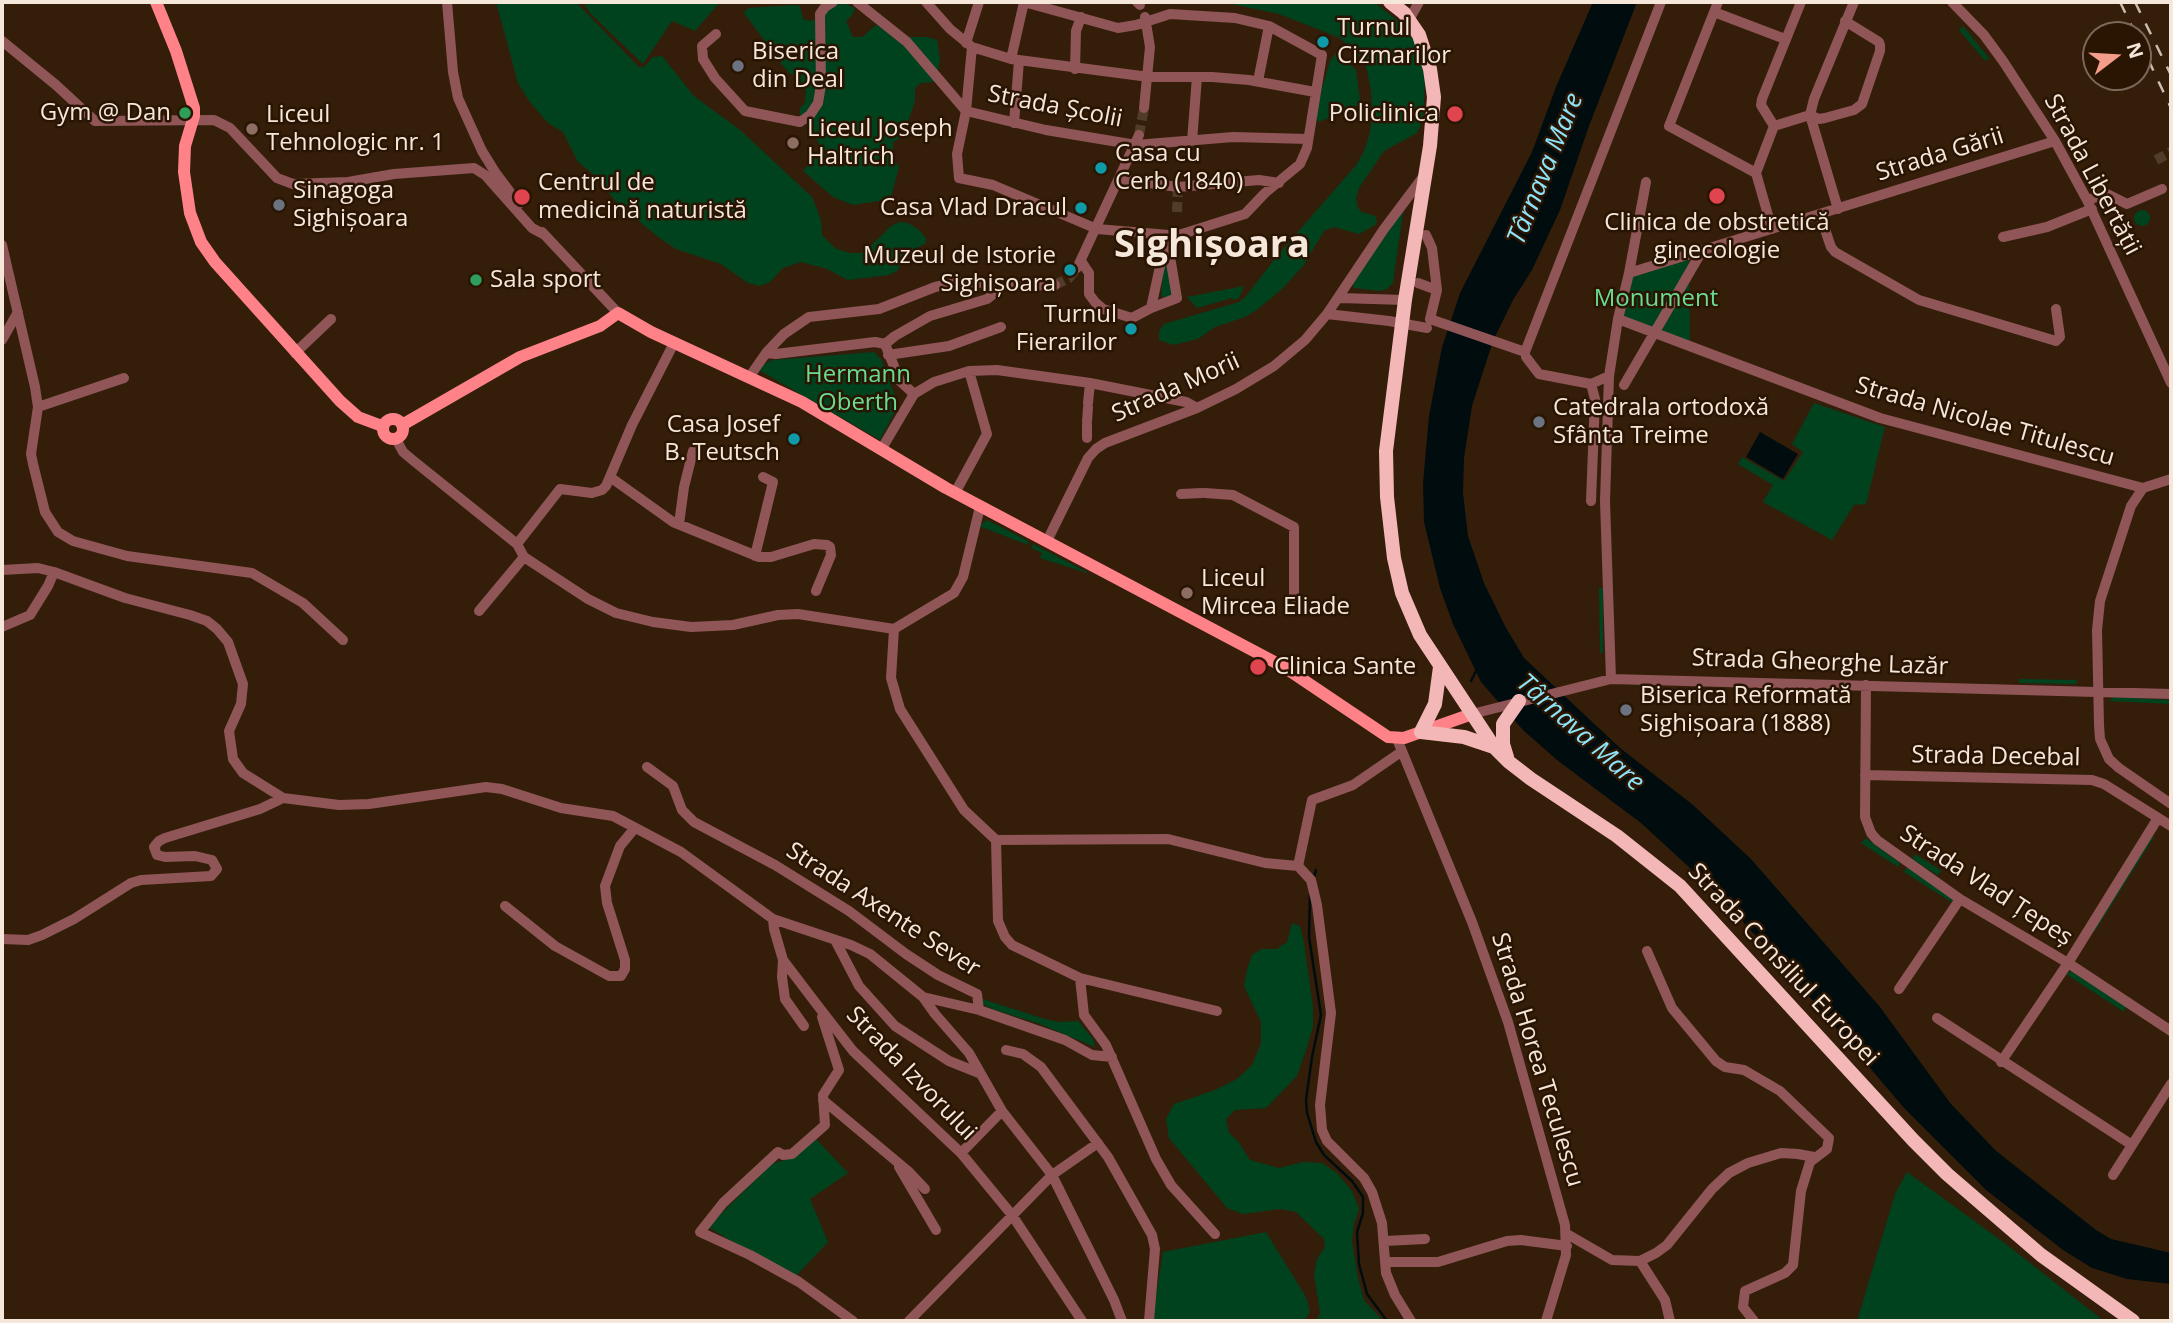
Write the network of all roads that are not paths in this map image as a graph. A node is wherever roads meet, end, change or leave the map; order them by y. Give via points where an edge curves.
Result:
1 (156, 2) edge
2 (447, 2) edge
3 (834, 2) edge
4 (857, 2) edge
5 (926, 2) edge
6 (979, 2) edge
7 (1024, 2) edge
8 (1390, 2) edge
9 (1419, 2) edge
10 (1661, 2) edge
11 (1801, 2) edge
12 (1854, 2) edge
13 (1952, 2) edge
14 (1716, 7) edge
15 (1081, 17) junction
16 (1146, 19) junction
17 (1409, 20) junction
18 (1845, 21) junction
19 (1269, 26) junction
20 (716, 34) dead end
21 (1786, 39) junction
22 (4, 45) edge
23 (969, 45) junction
24 (1015, 60) junction
25 (1075, 69) junction
26 (1149, 77) junction
27 (1197, 77) junction
28 (1258, 81) junction
29 (1315, 92) junction
30 (1144, 108) tunnel mouth
31 (966, 111) junction
32 (1810, 115) junction
33 (193, 121) junction
34 (1014, 123) junction
35 (1774, 126) junction
36 (1308, 139) junction
37 (1138, 140) junction
38 (1192, 141) junction
39 (2055, 141) junction
40 (1756, 173) junction
41 (1426, 174) junction
42 (1119, 178) junction
43 (1646, 182) dead end
44 (1279, 183) junction
45 (2162, 189) dead end
46 (2089, 204) junction
47 (1838, 209) junction
48 (1820, 215) junction
49 (1097, 229) junction
50 (1772, 229) junction
51 (1426, 234) dead end
52 (545, 235) junction
53 (2003, 237) dead end
54 (1168, 240) junction
55 (2, 245) edge
56 (1702, 251) junction
57 (1629, 273) junction
58 (1418, 283) dead end
59 (1055, 285) tunnel mouth
60 (1004, 287) junction
61 (1437, 290) junction
62 (1339, 298) junction
63 (1405, 300) junction
64 (1151, 308) junction
65 (2056, 309) dead end
66 (18, 312) junction
67 (618, 313) junction
68 (1328, 314) junction
69 (331, 319) dead end
70 (1618, 319) junction
71 (1401, 323) junction
72 (1429, 324) junction
73 (1001, 327) dead end
74 (1654, 333) junction
75 (2, 340) edge
76 (674, 343) junction
77 (885, 344) junction
78 (295, 353) junction
79 (766, 353) junction
80 (1526, 354) junction
81 (888, 355) junction
82 (969, 371) junction
83 (750, 376) junction
84 (1609, 376) junction
85 (124, 378) dead end
86 (1090, 383) junction
87 (2171, 383) edge
88 (1591, 384) junction
89 (1624, 385) dead end
90 (914, 394) junction
91 (37, 407) junction
92 (1197, 408) junction
93 (402, 425) junction
94 (382, 426) junction
95 (396, 439) junction
96 (884, 445) junction
97 (693, 451) dead end
98 (1088, 458) junction
99 (610, 477) junction
100 (764, 477) dead end
101 (2171, 479) edge
102 (2143, 488) junction
103 (955, 493) junction
104 (1181, 494) dead end
105 (1591, 501) dead end
106 (980, 506) junction
107 (679, 524) junction
108 (1047, 541) junction
109 (517, 544) junction
110 (755, 556) junction
111 (524, 557) junction
112 (2, 570) edge
113 (54, 572) junction
114 (816, 590) dead end
115 (1294, 597) dead end
116 (480, 611) dead end
117 (2, 626) edge
118 (894, 629) junction
119 (343, 640) dead end
120 (1440, 667) junction
121 (1611, 679) junction
122 (1866, 685) junction
123 (2098, 692) junction
124 (2171, 694) edge
125 (1519, 701) junction
126 (1472, 714) junction
127 (1421, 732) junction
128 (1397, 739) junction
129 (1494, 747) junction
130 (1401, 752) junction
131 (1509, 762) junction
132 (647, 767) dead end
133 (1864, 775) junction
134 (283, 798) junction
135 (2171, 804) edge
136 (2158, 818) junction
137 (2171, 825) edge
138 (634, 829) junction
139 (996, 841) junction
140 (1298, 866) junction
141 (1960, 899) junction
142 (505, 906) dead end
143 (773, 919) junction
144 (2, 939) edge
145 (835, 940) junction
146 (1647, 951) dead end
147 (783, 960) junction
148 (2068, 963) junction
149 (1080, 978) junction
150 (1899, 989) dead end
151 (923, 997) junction
152 (818, 1006) junction
153 (979, 1010) junction
154 (1217, 1011) dead end
155 (1937, 1018) dead end
156 (804, 1026) dead end
157 (2171, 1031) edge
158 (1006, 1050) dead end
159 (1112, 1057) junction
160 (2001, 1062) junction
161 (979, 1073) junction
162 (2171, 1084) edge
163 (822, 1100) junction
164 (1002, 1111) junction
165 (1098, 1143) junction
166 (2132, 1145) junction
167 (961, 1153) junction
168 (1814, 1157) junction
169 (896, 1162) junction
170 (1052, 1175) junction
171 (2113, 1175) dead end
172 (925, 1189) dead end
173 (1012, 1215) junction
174 (936, 1230) dead end
175 (1215, 1234) dead end
176 (1567, 1234) junction
177 (1425, 1239) dead end
178 (1385, 1241) junction
179 (1567, 1246) junction
180 (1640, 1261) junction
181 (1385, 1262) junction
182 (853, 1321) edge
183 (909, 1321) edge
184 (1082, 1321) edge
185 (1122, 1321) edge
186 (1149, 1321) edge
187 (1411, 1321) edge
188 (1546, 1321) edge
189 (1670, 1321) edge
190 (1754, 1321) edge
191 (2133, 1321) edge

1 - 33 main road via 194,108
2 - 52 street via 455,85 465,115 495,172
3 - 20 street via 820,14 818,103 800,122 745,111 703,58 702,46
4 - 31 street via 907,42
5 - 23 street
6 - 23 street
7 - 15 street
7 - 24 street
8 - 17 highway, Strada Morii
9 - 17 street
10 - 80 street
11 - 21 street
12 - 18 street
13 - 39 street, Strada Libertății via 1984,35
14 - 21 street
14 - 40 street via 1670,126
15 - 16 street via 1118,28
15 - 25 street
16 - 19 street via 1175,14
16 - 26 street
17 - 41 highway, Strada Morii via 1423,44 1433,83
18 - 32 street
18 - 32 street via 1879,42 1881,51 1861,104 1825,118
19 - 28 street
19 - 29 street via 1322,55
21 - 35 street via 1762,99
22 - 33 street via 95,121
23 - 24 street
23 - 31 street
24 - 25 street
24 - 34 street
25 - 26 street
26 - 27 street
26 - 30 street
27 - 28 street
27 - 38 street
28 - 29 street
29 - 36 street
31 - 34 street, Strada Școlii
31 - 49 street via 957,154 959,178 993,185
32 - 35 street
32 - 47 street
33 - 52 street via 214,120 225,125 274,175 289,183 348,182 474,168 532,228
33 - 78 main road via 185,146 184,172 197,234 215,262
34 - 37 street, Strada Școlii
35 - 40 street
36 - 38 street, Strada Școlii
36 - 44 street via 1300,164
37 - 38 street, Strada Școlii
37 - 42 street
39 - 46 street, Strada Libertății
39 - 47 street, Strada Gării
40 - 50 street
41 - 62 street, Strada Morii
41 - 63 highway, Strada Consiliul Europei
42 - 44 street via 1178,187 1259,180
42 - 49 street
43 - 57 street
44 - 54 street via 1245,214
45 - 46 street via 2127,204 2107,194
46 - 53 street via 2047,227
46 - 87 street, Strada Libertății
47 - 48 street, Strada Gării
48 - 50 street, Strada Gării
48 - 65 street via 1835,252 1919,300 2056,341 2060,337
49 - 54 street
49 - 64 street via 1079,265 1089,274 1089,294 1103,309 1132,317
50 - 56 street, Strada Gării
51 - 61 street
52 - 67 street
54 - 64 street
54 - 64 street via 1177,298
55 - 66 street
56 - 57 street, Strada Gării
56 - 74 street
57 - 70 street
58 - 61 street
59 - 60 street
60 - 77 street via 987,299 930,316
60 - 79 street via 958,282 879,309 808,317
61 - 72 street
62 - 63 street
62 - 68 street, Strada Morii
63 - 71 highway, Strada Consiliul Europei
66 - 75 street
66 - 91 street
67 - 76 main road
67 - 93 main road via 592,329 520,357
68 - 71 street
68 - 92 street, Strada Morii via 1274,366
69 - 78 street
70 - 74 street, Strada Nicolae Titulescu
70 - 84 street
71 - 72 street
71 - 120 highway, Strada Consiliul Europei via 1386,451 1390,534 1407,607
72 - 80 street
73 - 81 street via 949,346
74 - 89 street
74 - 102 street, Strada Nicolae Titulescu via 1880,418
76 - 83 main road
76 - 99 street
77 - 79 street
77 - 81 street
78 - 94 main road via 349,410
79 - 83 street
80 - 88 street via 1539,374
81 - 90 street via 900,381
82 - 86 street via 990,369
82 - 90 street
82 - 103 street via 987,434
83 - 96 main road
84 - 88 street
84 - 121 street via 1605,502
85 - 91 street
86 - 92 street
86 - 98 street
88 - 105 street via 1595,399
90 - 96 street
91 - 119 street via 32,454 45,512 58,531 73,541 127,556 253,573 303,603
92 - 98 street, Strada Morii via 1105,443
93 - 94 main road via 392,418
93 - 95 main road
94 - 95 main road via 386,436
95 - 109 street via 415,462
96 - 103 main road
97 - 107 street
98 - 108 street
99 - 107 street
99 - 109 street via 597,492 560,489
100 - 110 street via 773,482
101 - 102 street
102 - 123 street, Strada Nicolae Titulescu via 2131,506 2100,601
103 - 106 main road
104 - 115 street via 1233,495 1294,527
106 - 108 main road
106 - 118 street via 963,577 954,593
107 - 110 street
108 - 128 main road via 1284,667
109 - 111 street
110 - 114 street via 771,558 814,544 827,545 831,555
111 - 116 street
111 - 118 street via 604,607 653,622 712,627 798,614
112 - 113 street
113 - 117 street via 30,615
113 - 134 street via 190,615 217,629 228,642 243,684 244,694 229,731 233,759 243,773
118 - 139 street via 891,678 900,709 964,810
120 - 126 highway, Strada Consiliul Europei
120 - 127 highway via 1435,704
121 - 122 street, Strada Gheorghe Lazăr
121 - 125 street, Strada Gheorghe Lazăr
122 - 123 street, Strada Gheorghe Lazăr
122 - 133 street, Strada Vlad Țepeș
123 - 124 street, Strada Gheorghe Lazăr
123 - 135 street, Strada Nicolae Titulescu via 2104,751 2119,768
125 - 126 street, Strada Gheorghe Lazăr
125 - 131 highway via 1503,724
126 - 127 main road
126 - 129 highway, Strada Consiliul Europei
127 - 128 main road
127 - 129 highway via 1464,737
128 - 130 street, Strada Horea Teculescu
129 - 131 highway, Strada Consiliul Europei
130 - 140 street via 1353,785 1312,800
130 - 176 street, Strada Horea Teculescu via 1508,1022
131 - 191 highway, Strada Consiliul Europei via 1680,886 1947,1174 2041,1255
132 - 153 street, Strada Axente Sever via 673,786 682,810 694,822 775,865 938,975 976,994
133 - 136 street, Strada Decebal via 2092,780
133 - 141 street, Strada Vlad Țepeș via 1865,817 1871,833
134 - 138 street via 369,804 493,788 561,808 613,816
134 - 144 street via 165,838 154,846 154,852 165,857 212,860 217,869 211,876 131,883 42,935 28,940
136 - 137 street, Strada Decebal
136 - 148 street
138 - 142 street via 620,846 606,886 625,960 621,976 609,976 555,946
138 - 143 street via 681,852
139 - 140 street via 1168,839 1265,863
139 - 149 street via 998,921 1005,937 1030,955
140 - 178 street via 1311,880 1317,905 1331,1013 1320,1105 1322,1130 1372,1192
141 - 148 street, Strada Vlad Țepeș
141 - 150 street
143 - 145 street
143 - 147 street, Strada Izvorului
145 - 151 street via 870,954
145 - 161 street via 859,986 895,1026 949,1061
146 - 168 street via 1672,1008 1720,1065 1744,1070 1780,1091 1829,1138 1827,1149
147 - 152 street, Strada Izvorului
147 - 156 street via 785,999
148 - 157 street, Strada Vlad Țepeș
148 - 160 street
149 - 154 street
149 - 159 street via 1084,1015
151 - 153 street
151 - 161 street via 969,1053
152 - 163 street via 839,1070
152 - 167 street, Strada Izvorului via 853,1051
153 - 159 street, Strada Axente Sever via 1065,1040 1092,1055
155 - 160 street
158 - 165 street via 1023,1054 1041,1067
159 - 175 street via 1163,1172
160 - 166 street
161 - 164 street
162 - 166 street
163 - 169 street
163 - 182 street via 826,1118 822,1130 792,1154 778,1152 723,1203 700,1232 799,1282
164 - 167 street
164 - 170 street
165 - 170 street
165 - 186 street via 1154,1241
166 - 171 street
167 - 173 street, Strada Izvorului
168 - 180 street via 1781,1153 1730,1173 1667,1245
168 - 190 street via 1801,1191 1793,1265 1745,1291 1743,1307
169 - 172 street
169 - 174 street
170 - 173 street
170 - 185 street
173 - 183 street
173 - 184 street, Strada Izvorului
176 - 179 street, Strada Horea Teculescu
176 - 180 street via 1612,1261
177 - 178 street
178 - 181 street
179 - 181 street via 1507,1241 1438,1262
179 - 188 street, Strada Horea Teculescu
180 - 189 street via 1665,1300
181 - 187 street via 1390,1284

